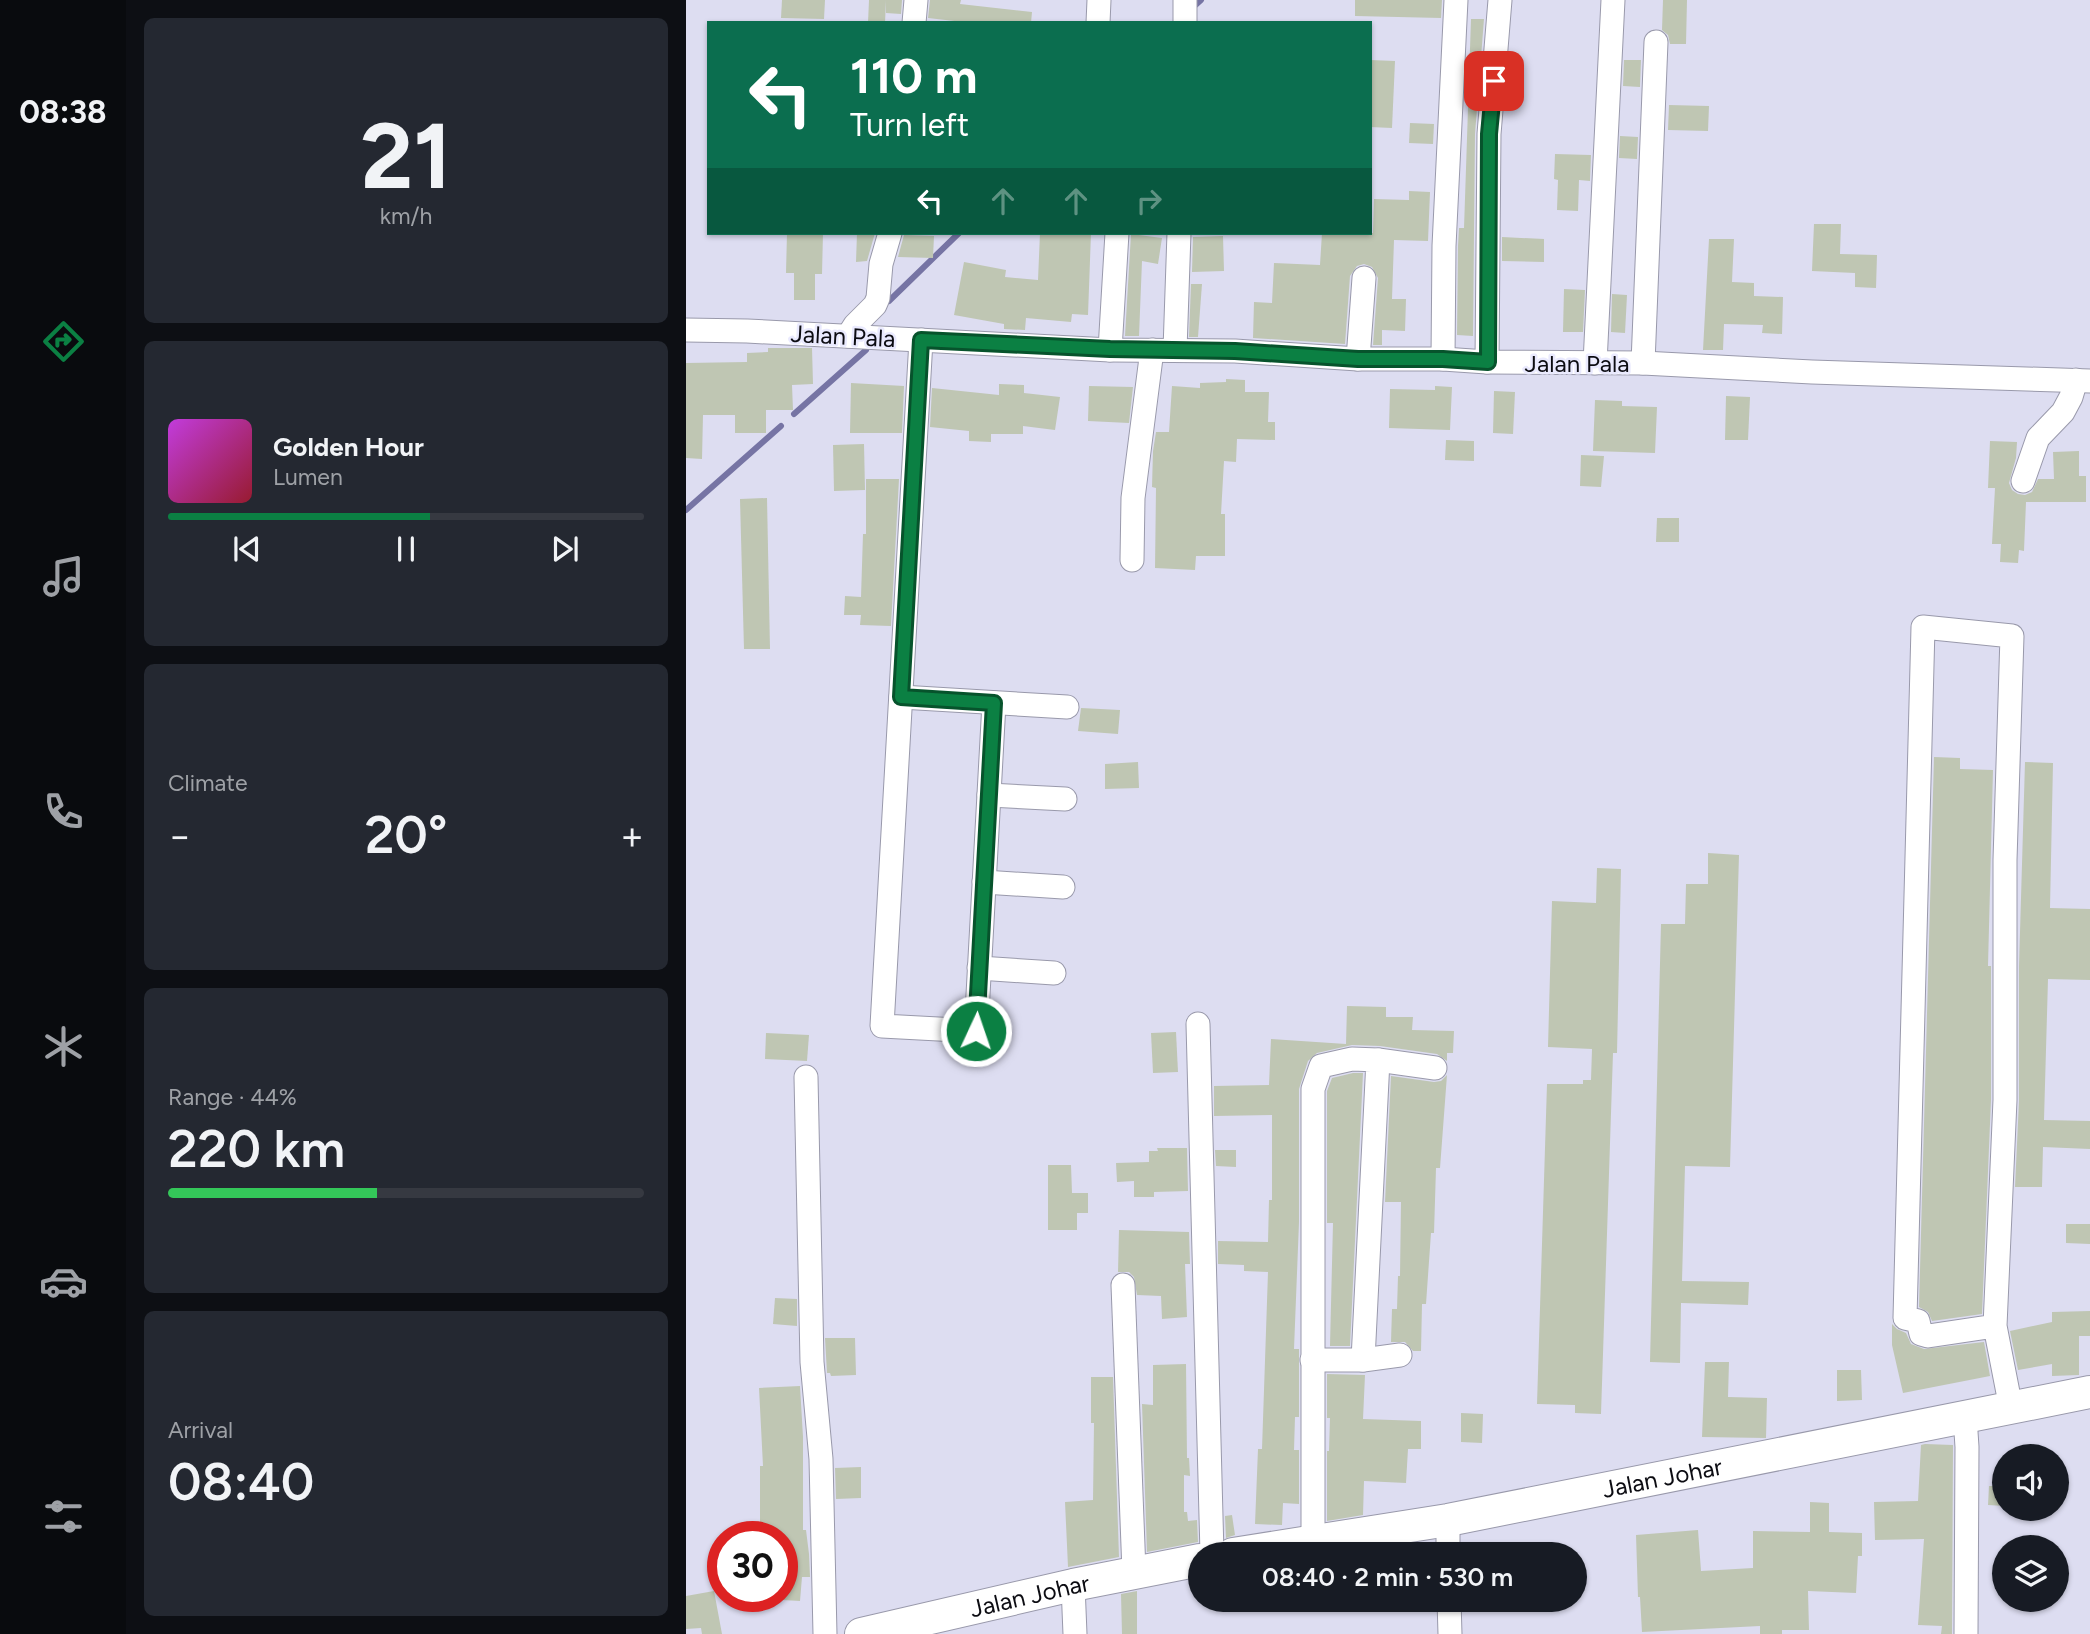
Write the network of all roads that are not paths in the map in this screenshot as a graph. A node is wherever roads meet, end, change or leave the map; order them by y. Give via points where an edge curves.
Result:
1 (916, 0) edge
2 (1099, 0) edge
3 (1185, 0) edge
4 (1456, 0) edge
5 (1500, 0) edge
6 (1613, 0) edge
7 (914, 21) edge
8 (1098, 21) edge
9 (1185, 21) edge
10 (1656, 42) dead end
11 (889, 235) edge
12 (1117, 235) edge
13 (1179, 235) edge
14 (1364, 278) dead end
15 (686, 330) edge
16 (848, 336) junction
17 (921, 340) junction
18 (1110, 349) junction
19 (1152, 350) junction
20 (1175, 351) junction
21 (1358, 359) junction
22 (1443, 359) junction
23 (1488, 362) junction
24 (1595, 363) junction
25 (1643, 363) junction
26 (2083, 381) edge
27 (2023, 481) dead end
28 (1132, 560) dead end
29 (901, 697) junction
30 (994, 703) junction
31 (1067, 707) dead end
32 (989, 795) junction
33 (1065, 799) dead end
34 (984, 882) junction
35 (1063, 887) dead end
36 (979, 968) junction
37 (1054, 973) dead end
38 (1198, 1024) dead end
39 (1378, 1060) junction
40 (1435, 1068) dead end
41 (806, 1077) dead end
42 (1123, 1285) dead end
43 (1996, 1326) junction
44 (1399, 1355) dead end
45 (1312, 1360) junction
46 (1363, 1360) junction
47 (2090, 1392) edge
48 (2011, 1408) junction
49 (1965, 1418) junction
50 (1448, 1520) junction
51 (1313, 1541) junction
52 (1212, 1542) edge
53 (1307, 1542) edge
54 (1448, 1542) edge
55 (1188, 1562) edge
56 (1134, 1572) junction
57 (1073, 1586) junction
58 (1449, 1612) edge
59 (872, 1633) edge
60 (825, 1634) edge
61 (1075, 1634) edge
62 (1450, 1634) edge
63 (1966, 1634) edge

1 - 7 street
2 - 8 street
3 - 9 street
4 - 22 street
5 - 23 street via 1489,134
6 - 24 street
10 - 25 street
11 - 16 street via 878,298
12 - 18 street
13 - 20 street
14 - 21 street
15 - 16 street, Jalan Pala
16 - 17 street, Jalan Pala
17 - 18 street, Jalan Pala
17 - 29 street
18 - 19 street, Jalan Pala
19 - 20 street, Jalan Pala
19 - 28 street via 1133,498
20 - 21 street, Jalan Pala
21 - 22 street, Jalan Pala
22 - 23 street, Jalan Pala
23 - 24 street, Jalan Pala
24 - 25 street, Jalan Pala
25 - 26 street, Jalan Pala
26 - 27 street via 2063,412 2038,438
29 - 30 street
29 - 36 street via 882,1027 976,1031
30 - 31 street
30 - 32 street
32 - 33 street
32 - 34 street
34 - 35 street
34 - 36 street
36 - 37 street
38 - 52 street
39 - 40 street
39 - 45 street via 1325,1063 1313,1089
39 - 46 street
41 - 60 street via 812,1362 821,1459
42 - 56 street
43 - 43 street via 2011,860 2012,636 1923,627 1905,1318 1918,1321 1922,1334 1928,1336
43 - 48 street
44 - 46 street
45 - 46 street
45 - 51 street
47 - 48 street, Jalan Johar
48 - 49 street, Jalan Johar
49 - 50 street, Jalan Johar
49 - 63 street
50 - 51 street, Jalan Johar
50 - 54 street
51 - 53 street, Jalan Johar
55 - 56 street, Jalan Johar
56 - 57 street, Jalan Johar
57 - 59 street, Jalan Johar
57 - 61 street
58 - 62 street

